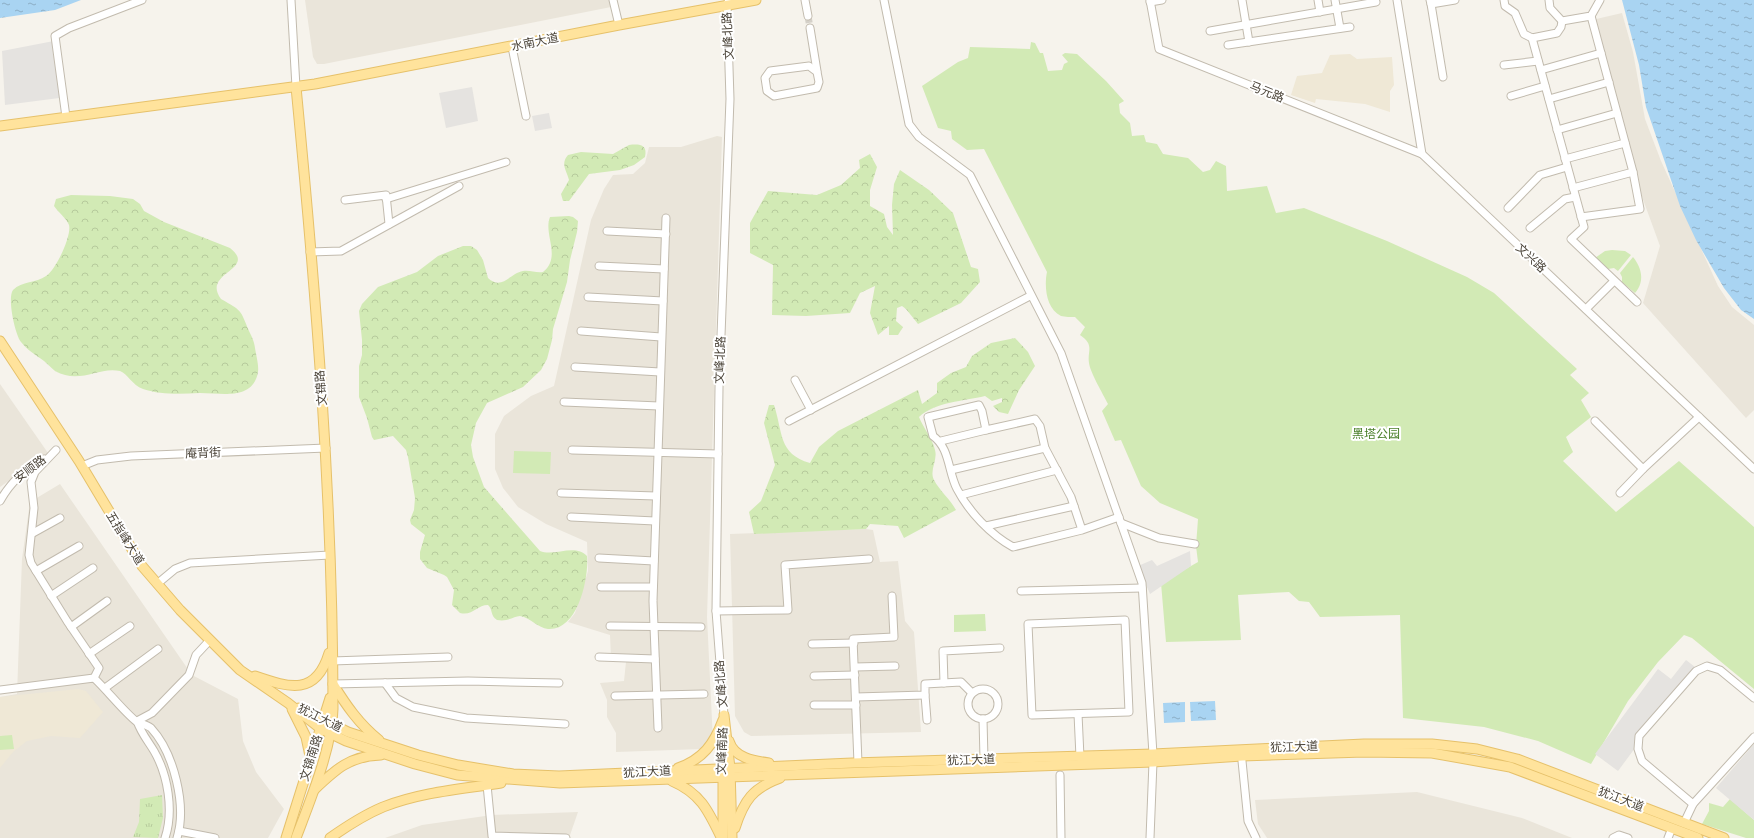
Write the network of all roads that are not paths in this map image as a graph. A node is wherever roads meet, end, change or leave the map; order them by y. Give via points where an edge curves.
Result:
1 (142, 0) edge
2 (291, 0) edge
3 (613, 0) edge
4 (756, 0) edge
5 (805, 0) edge
6 (884, 0) edge
7 (1162, 0) edge
8 (1242, 0) edge
9 (1318, 0) edge
10 (1335, 0) edge
11 (1397, 0) edge
12 (1455, 0) edge
13 (1504, 0) edge
14 (1549, 0) edge
15 (1600, 0) edge
16 (1150, 1) edge
17 (728, 2) edge
18 (1376, 2) dead end
19 (1430, 2) edge
20 (1337, 9) junction
21 (1320, 12) junction
22 (808, 16) tunnel mouth
23 (1591, 16) junction
24 (1562, 21) junction
25 (619, 25) junction
26 (1246, 25) junction
27 (1350, 27) dead end
28 (810, 28) tunnel mouth
29 (1340, 28) junction
30 (1210, 30) dead end
31 (1532, 38) junction
32 (1249, 42) junction
33 (1228, 45) dead end
34 (512, 47) junction
35 (1601, 53) junction
36 (1538, 62) junction
37 (1504, 65) dead end
38 (1540, 70) junction
39 (817, 72) junction
40 (1443, 77) dead end
41 (1609, 82) junction
42 (1545, 86) junction
43 (296, 87) junction
44 (1511, 96) dead end
45 (1549, 99) junction
46 (1617, 113) junction
47 (526, 116) dead end
48 (66, 117) junction
49 (0, 126) edge
50 (1557, 130) junction
51 (1625, 143) junction
52 (1422, 154) junction
53 (1565, 159) junction
54 (506, 162) dead end
55 (1567, 167) junction
56 (1633, 172) junction
57 (458, 186) dead end
58 (1573, 188) junction
59 (1575, 197) junction
60 (345, 200) dead end
61 (386, 200) junction
62 (1508, 208) dead end
63 (1581, 217) junction
64 (666, 218) dead end
65 (390, 224) junction
66 (1530, 228) dead end
67 (607, 231) dead end
68 (666, 234) junction
69 (310, 252) junction
70 (599, 266) dead end
71 (664, 269) junction
72 (1614, 282) junction
73 (1030, 296) junction
74 (588, 297) dead end
75 (663, 301) junction
76 (1637, 302) dead end
77 (1586, 309) junction
78 (580, 331) dead end
79 (662, 337) junction
80 (0, 341) edge
81 (575, 367) dead end
82 (660, 372) junction
83 (795, 380) dead end
84 (564, 402) dead end
85 (659, 406) junction
86 (810, 410) junction
87 (1699, 417) junction
88 (789, 421) dead end
89 (1594, 421) dead end
90 (986, 430) junction
91 (941, 442) junction
92 (67, 443) junction
93 (326, 448) junction
94 (1045, 448) junction
95 (56, 450) junction
96 (572, 450) dead end
97 (657, 453) junction
98 (718, 454) junction
99 (82, 466) junction
100 (1643, 469) junction
101 (1754, 469) edge
102 (951, 470) junction
103 (1057, 470) junction
104 (561, 493) dead end
105 (1620, 493) dead end
106 (961, 495) junction
107 (656, 496) junction
108 (0, 501) edge
109 (1074, 506) junction
110 (571, 517) dead end
111 (60, 518) dead end
112 (1120, 520) junction
113 (655, 521) junction
114 (986, 526) junction
115 (1082, 530) junction
116 (33, 534) junction
117 (1195, 544) dead end
118 (79, 546) dead end
119 (330, 556) junction
120 (599, 558) dead end
121 (869, 559) dead end
122 (654, 561) junction
123 (93, 568) dead end
124 (36, 571) junction
125 (157, 584) junction
126 (601, 587) dead end
127 (653, 587) junction
128 (1142, 588) junction
129 (1021, 591) dead end
130 (51, 596) junction
131 (892, 596) dead end
132 (107, 601) dead end
133 (716, 611) junction
134 (130, 626) dead end
135 (610, 626) dead end
136 (71, 627) junction
137 (654, 627) junction
138 (701, 627) dead end
139 (210, 640) junction
140 (854, 642) junction
141 (332, 644) junction
142 (812, 644) dead end
143 (1000, 648) dead end
144 (158, 649) dead end
145 (90, 654) junction
146 (448, 657) dead end
147 (599, 657) dead end
148 (655, 658) junction
149 (332, 662) junction
150 (895, 666) dead end
151 (855, 667) junction
152 (245, 673) junction
153 (855, 675) junction
154 (814, 676) dead end
155 (94, 678) junction
156 (385, 683) junction
157 (944, 683) junction
158 (559, 684) dead end
159 (333, 686) junction
160 (105, 688) junction
161 (0, 690) edge
162 (972, 693) junction
163 (704, 694) dead end
164 (656, 695) junction
165 (925, 695) junction
166 (615, 696) dead end
167 (856, 697) junction
168 (1754, 698) edge
169 (288, 703) junction
170 (814, 705) dead end
171 (856, 705) junction
172 (1078, 714) junction
173 (724, 718) junction
174 (323, 719) junction
175 (983, 719) junction
176 (927, 720) dead end
177 (137, 722) junction
178 (332, 724) junction
179 (565, 724) dead end
180 (658, 728) dead end
181 (321, 729) junction
182 (331, 734) junction
183 (1754, 737) edge
184 (161, 744) junction
185 (383, 744) junction
186 (152, 748) junction
187 (1241, 752) junction
188 (388, 755) junction
189 (1080, 756) junction
190 (1153, 758) junction
191 (984, 759) junction
192 (311, 760) junction
193 (858, 763) junction
194 (789, 770) junction
195 (726, 773) junction
196 (669, 775) junction
197 (1060, 775) dead end
198 (514, 781) junction
199 (487, 785) junction
200 (314, 790) junction
201 (1693, 804) junction
202 (1684, 823) junction
203 (168, 825) junction
204 (1672, 828) junction
205 (179, 832) edge
206 (732, 836) edge
207 (165, 838) edge
208 (215, 838) edge
209 (286, 838) edge
210 (296, 838) edge
211 (330, 838) edge
212 (566, 838) edge
213 (722, 838) edge
214 (1061, 838) edge
215 (1150, 838) edge
216 (1256, 838) edge
217 (1613, 838) edge
218 (1628, 838) edge
219 (1668, 838) edge
220 (1698, 838) edge
221 (1724, 838) edge

1 - 48 street via 68,28 55,36
2 - 43 street
3 - 25 street
4 - 17 main road, 水南大道
5 - 22 street
6 - 73 street via 909,124 919,137 970,175
7 - 16 street
8 - 26 street
9 - 21 street
10 - 20 street
11 - 52 street
12 - 19 street
13 - 31 street via 1505,6 1516,13 1524,34
14 - 24 street via 1550,8
15 - 23 street
16 - 52 street, 马元路 via 1159,49
17 - 25 main road, 水南大道
17 - 98 street, 文峰北路 via 730,100
18 - 20 street
19 - 40 street
20 - 21 street
20 - 29 street
21 - 26 street
23 - 24 street
23 - 35 street
24 - 31 street via 1557,33
25 - 34 main road, 水南大道
26 - 30 street
26 - 32 street
27 - 29 street
28 - 39 street
29 - 32 street
31 - 36 street
32 - 33 street
34 - 43 main road, 水南大道
34 - 47 street
35 - 38 street
35 - 41 street
36 - 37 street
36 - 38 street
38 - 42 street
39 - 39 street via 818,86 813,90 774,96 767,92 765,78 770,71 809,66
41 - 45 street
41 - 46 street
42 - 44 street
42 - 45 street
43 - 48 main road, 水南大道
43 - 69 main road, 文锦路
45 - 50 street
46 - 50 street
46 - 51 street
48 - 49 main road, 水南大道
50 - 53 street
51 - 53 street
51 - 56 street
52 - 77 street, 文兴路
53 - 55 street
54 - 61 street
55 - 58 street
55 - 62 street via 1540,175
56 - 58 street
56 - 63 street via 1640,209
57 - 65 street
58 - 59 street
59 - 63 street
59 - 66 street via 1565,199
60 - 61 street via 386,195
61 - 65 street
63 - 72 street via 1584,227 1571,239
64 - 68 street
65 - 69 street via 340,251
67 - 68 street
68 - 71 street
69 - 93 main road, 文锦路
70 - 71 street
71 - 75 street
72 - 76 street
72 - 77 street
73 - 86 street
73 - 112 street via 1061,353
74 - 75 street
75 - 79 street
77 - 87 street, 文兴路
78 - 79 street
79 - 82 street
80 - 92 main road, 五指峰大道
81 - 82 street
82 - 85 street
83 - 86 street
84 - 85 street
85 - 97 street
86 - 88 street
87 - 100 street
87 - 101 street, 文兴路
89 - 100 street
90 - 91 street
90 - 91 street via 978,405 928,417 933,436
90 - 94 street via 1035,420 1040,426
91 - 102 street
92 - 95 street, 安顺路
92 - 99 main road, 五指峰大道
93 - 99 street, 庵背街 via 131,456 97,460
93 - 119 main road, 文锦路
94 - 102 street
94 - 103 street
95 - 108 street, 安顺路 via 26,470 10,485
95 - 116 street via 35,472 31,482
96 - 97 street
97 - 98 street
97 - 107 street
98 - 133 street, 文峰北路
99 - 125 main road, 五指峰大道 via 142,566
100 - 105 street
102 - 106 street
103 - 106 street
103 - 109 street
104 - 107 street
106 - 114 street
107 - 113 street
109 - 114 street
109 - 115 street
110 - 113 street
111 - 116 street
112 - 115 street
112 - 117 street via 1159,538
112 - 128 street
113 - 122 street
114 - 115 street via 1003,542 1013,547
116 - 124 street via 29,555
118 - 124 street
119 - 125 street via 190,563 175,569
119 - 141 main road, 文锦路
120 - 122 street
121 - 133 street via 785,565 788,610
122 - 127 street
123 - 130 street
124 - 130 street
125 - 139 main road, 五指峰大道
126 - 127 street
127 - 137 street
128 - 129 street
128 - 190 street
130 - 136 street
131 - 140 street via 894,637 853,639
132 - 136 street
133 - 173 street, 文峰北路
134 - 145 street
135 - 137 street
136 - 145 street
137 - 138 street
137 - 148 street
139 - 152 main road, 五指峰大道
139 - 177 street via 196,655 189,675 152,713
140 - 142 street
140 - 151 street
141 - 149 main road, 文锦路
141 - 152 main road via 326,665 319,676 307,684 294,687 281,685
143 - 157 street via 943,651
144 - 160 street
145 - 155 street via 99,668
146 - 149 street
147 - 148 street
148 - 164 street
149 - 159 main road, 文锦路
150 - 151 street
151 - 153 street
152 - 169 main road, 五指峰大道
153 - 154 street
153 - 167 street
155 - 160 street
155 - 161 street
156 - 158 street via 468,680
156 - 159 street
156 - 179 street via 396,698 413,707 466,718
157 - 162 street via 961,682
157 - 165 street via 925,684
159 - 174 main road, 文锦南路
159 - 178 main road, 文锦南路
159 - 185 main road via 363,727
160 - 177 street
162 - 175 street via 968,700 968,708 972,715
162 - 175 street via 979,689 987,689 997,696 997,712 990,718
163 - 164 street
164 - 166 street
164 - 180 street
165 - 167 street
165 - 176 street
167 - 171 street
168 - 201 street via 1720,670 1707,666 1696,671 1639,736 1638,749 1642,761
169 - 174 main road, 犹江大道
169 - 181 main road, 犹江大道
169 - 192 main road via 304,730
170 - 171 street
171 - 193 street
172 - 172 street via 1032,715 1028,624 1125,620 1129,712
172 - 189 street
173 - 194 main road via 731,746 737,754
173 - 195 main road, 文峰南路
173 - 196 main road via 716,739 709,748 692,763
174 - 178 main road, 犹江大道
174 - 181 main road, 文锦南路
175 - 191 street
177 - 184 street via 150,727
177 - 186 street
178 - 182 main road, 文锦南路
178 - 185 main road, 犹江大道
181 - 182 main road, 犹江大道
181 - 192 main road, 文锦南路
182 - 188 main road, 犹江大道
182 - 200 main road, 文锦南路
183 - 201 street
184 - 186 street
184 - 205 street via 178,786
185 - 196 main road, 犹江大道 via 458,765 513,774
186 - 203 street via 164,776
187 - 190 main road, 犹江大道
187 - 202 main road, 犹江大道 via 1364,744 1432,744 1477,749 1517,759
187 - 204 main road, 犹江大道 via 1432,753 1472,759 1510,767
187 - 216 street via 1248,821
188 - 198 main road, 犹江大道 via 457,775
188 - 200 main road via 360,757 346,763
189 - 190 main road, 犹江大道
189 - 191 main road, 犹江大道
190 - 194 main road, 犹江大道
190 - 215 street
191 - 193 main road, 犹江大道
192 - 209 main road, 文锦南路
193 - 194 main road, 犹江大道
194 - 195 main road, 犹江大道
194 - 206 main road via 751,794
195 - 196 main road, 犹江大道
195 - 206 main road, 文峰南路
195 - 213 main road, 文峰南路
196 - 198 main road, 犹江大道 via 560,784
196 - 213 main road via 707,807
197 - 214 street
198 - 199 main road
199 - 211 main road via 429,793 384,807 352,823
199 - 212 street via 492,836
200 - 210 main road, 文锦南路
201 - 202 street
202 - 221 main road, 犹江大道
203 - 205 street
203 - 207 street
204 - 219 street
204 - 220 main road, 犹江大道
205 - 208 street
217 - 218 street via 1619,835

